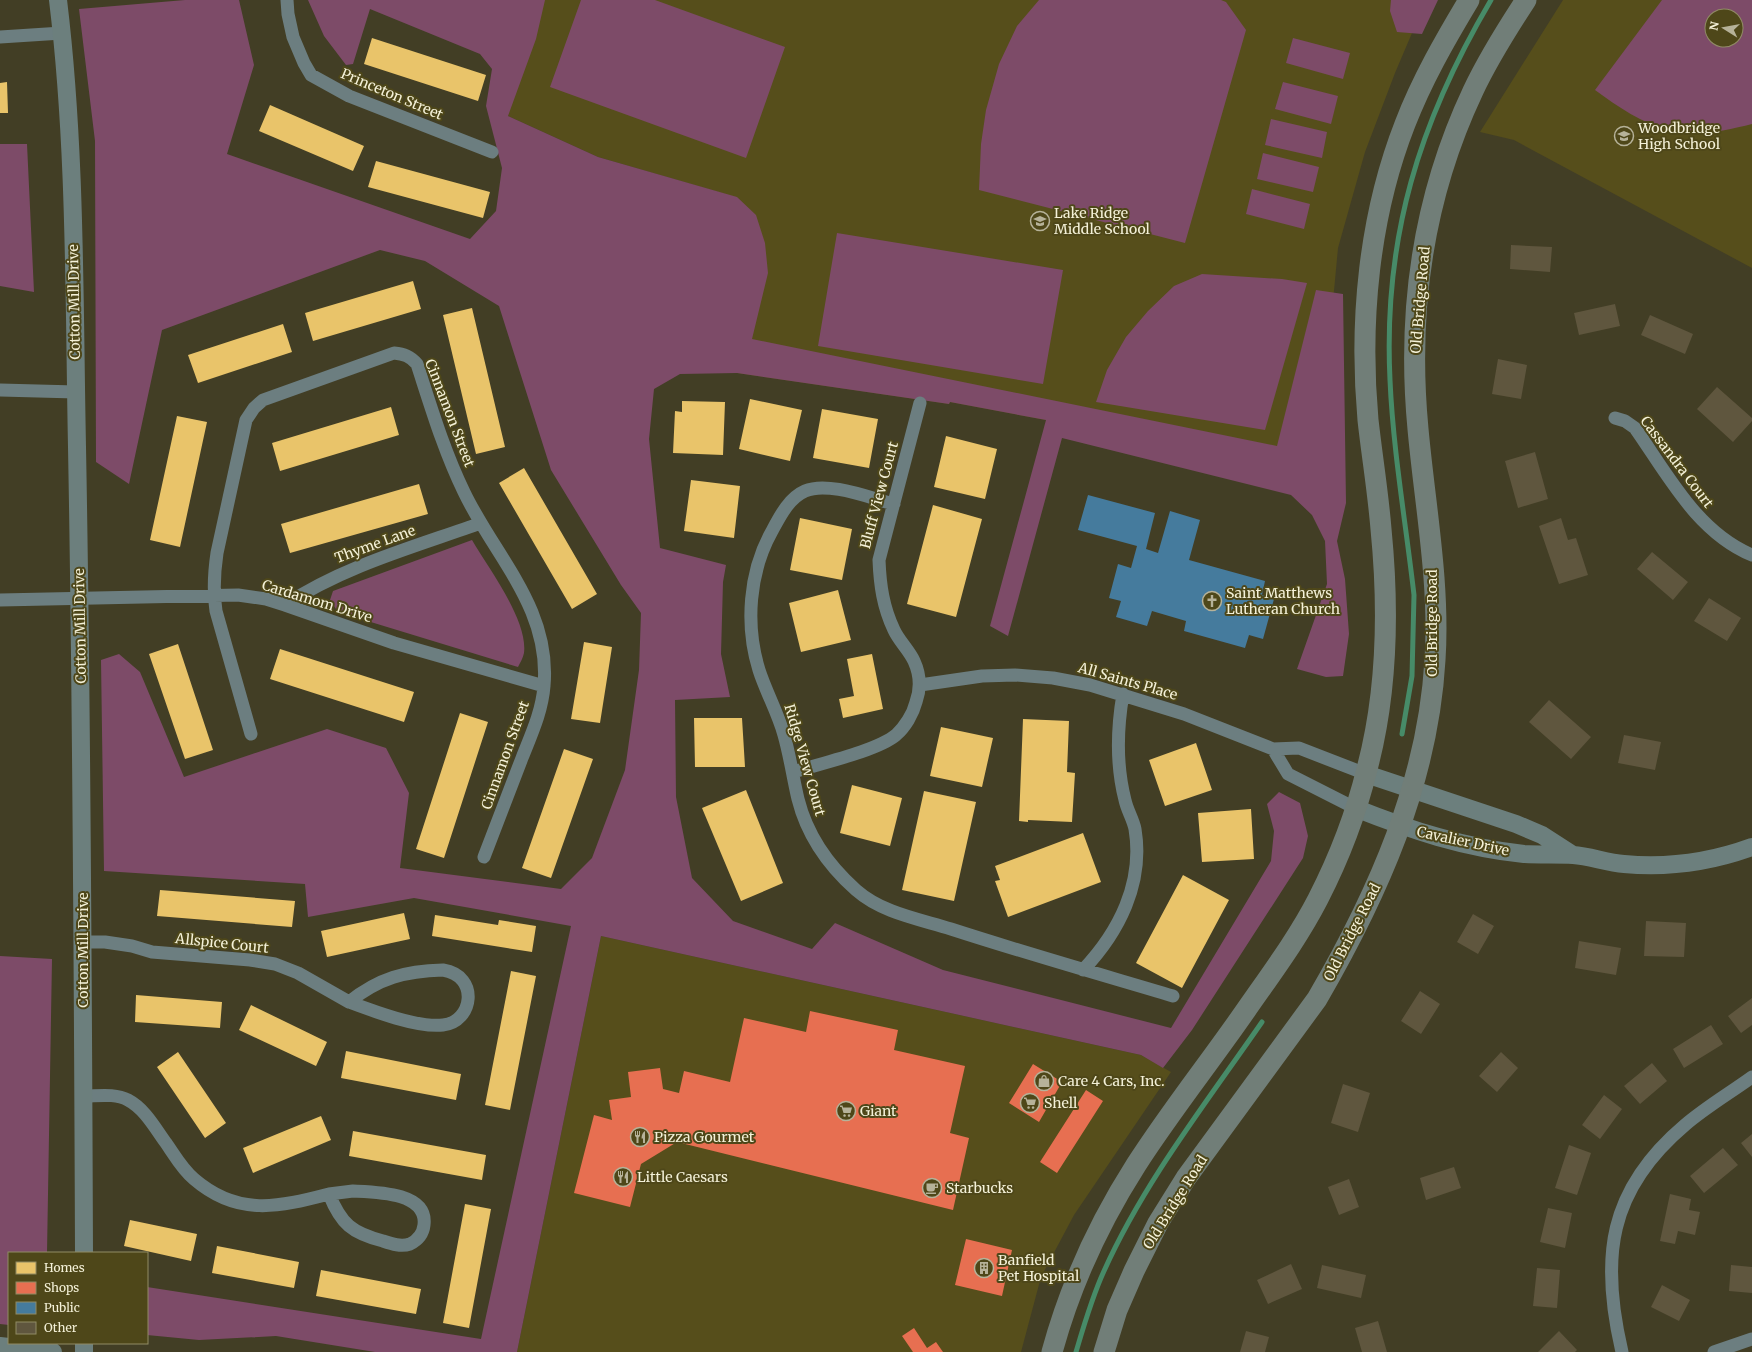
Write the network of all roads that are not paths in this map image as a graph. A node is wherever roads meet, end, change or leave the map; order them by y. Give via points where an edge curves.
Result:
1 (58, 0) edge
2 (287, 0) edge
3 (1469, 0) edge
4 (1526, 0) edge
5 (62, 33) junction
6 (0, 37) edge
7 (492, 152) dead end
8 (0, 390) edge
9 (76, 392) junction
10 (920, 403) dead end
11 (1615, 418) dead end
12 (894, 504) junction
13 (481, 523) junction
14 (1752, 555) edge
15 (214, 596) junction
16 (80, 599) junction
17 (0, 600) edge
18 (285, 605) junction
19 (920, 685) junction
20 (544, 686) junction
21 (1123, 694) junction
22 (251, 734) dead end
23 (1273, 749) junction
24 (793, 772) junction
25 (1366, 774) junction
26 (1413, 789) junction
27 (1355, 808) junction
28 (1401, 826) junction
29 (1752, 846) edge
30 (1574, 855) junction
31 (484, 857) dead end
32 (84, 942) junction
33 (1083, 970) junction
34 (1173, 996) dead end
35 (349, 1002) junction
36 (1752, 1077) edge
37 (83, 1096) junction
38 (330, 1194) junction
39 (84, 1252) edge
40 (1752, 1339) edge
41 (0, 1346) edge
42 (53, 1352) edge
43 (1052, 1352) edge
44 (1104, 1352) edge
45 (1622, 1352) edge
46 (1714, 1352) edge

1 - 5 street, Cotton Mill Drive
2 - 7 street, Princeton Street via 293,37 311,75 349,96
3 - 25 main road via 1438,53 1405,124 1386,185 1371,262 1366,324 1366,377 1368,419 1381,530 1386,654 1380,707
4 - 26 main road, Old Bridge Road via 1502,37 1458,125 1441,171 1420,267 1415,370 1418,428 1430,530 1435,604 1435,658 1422,756
5 - 6 street
5 - 9 street, Cotton Mill Drive via 69,108 73,203
8 - 9 street
9 - 16 street, Cotton Mill Drive
10 - 12 street, Bluff View Court
11 - 14 street, Cassandra Court via 1635,428 1691,509 1708,527
12 - 19 street, Bluff View Court via 879,560 880,583 884,605 894,631 914,660
12 - 24 street, Ridge View Court via 828,488 815,488 803,492 792,499 780,516 759,560 751,607 752,639 759,670 784,734
13 - 15 street, Cinnamon Street via 449,460 417,364 404,354 394,353 263,400 254,408 246,420 217,553
13 - 18 street, Thyme Lane via 338,574 310,588
13 - 20 street, Cinnamon Street via 527,597 537,621 543,647
15 - 16 street, Cardamom Drive
15 - 18 street, Cardamom Drive via 266,599
15 - 22 street, Cinnamon Street
16 - 17 street, Cardamom Drive
16 - 32 street, Cotton Mill Drive
18 - 20 street, Cardamom Drive via 394,643
19 - 21 street, All Saints Place via 982,676 1015,676 1060,679
19 - 24 street, Bluff View Court via 915,708 895,735 881,744
20 - 31 street, Cinnamon Street via 541,709
21 - 23 street, All Saints Place via 1184,714
21 - 33 street via 1118,747 1120,777 1134,828 1136,854 1133,879 1117,927 1100,952
23 - 25 street, All Saints Place via 1299,748
23 - 27 street via 1288,774
24 - 33 street, Ridge View Court via 807,826 819,849 838,874 879,906
25 - 26 street, Cavalier Drive
25 - 27 main road
26 - 28 main road, Old Bridge Road
26 - 30 street, Cavalier Drive via 1530,830
27 - 28 street, Cavalier Drive
27 - 43 main road via 1334,867 1291,945 1152,1141 1106,1216 1070,1296
28 - 30 street, Cavalier Drive via 1475,846 1526,854
28 - 44 main road, Old Bridge Road via 1364,912 1317,999 1186,1178 1158,1223 1117,1310
29 - 30 street, Cavalier Drive via 1705,860 1666,866 1623,864
32 - 35 street, Allspice Court via 105,942 152,952 275,964 298,973
32 - 37 street, Cotton Mill Drive
33 - 34 street, Ridge View Court
35 - 35 street, Allspice Court via 381,1014 444,1025 460,1017 466,1008 469,994 467,985 461,977 452,972 419,971 397,975 376,983
36 - 45 street via 1686,1124 1665,1143 1646,1165 1621,1211 1615,1227 1611,1291
37 - 38 street via 115,1096 127,1099 139,1107 180,1164 194,1179 229,1200 270,1207
37 - 39 street, Cotton Mill Drive
38 - 38 street via 353,1191 408,1199 417,1205 422,1214 423,1232 410,1244 400,1246 363,1236 348,1226 336,1212
40 - 46 street
41 - 42 street

